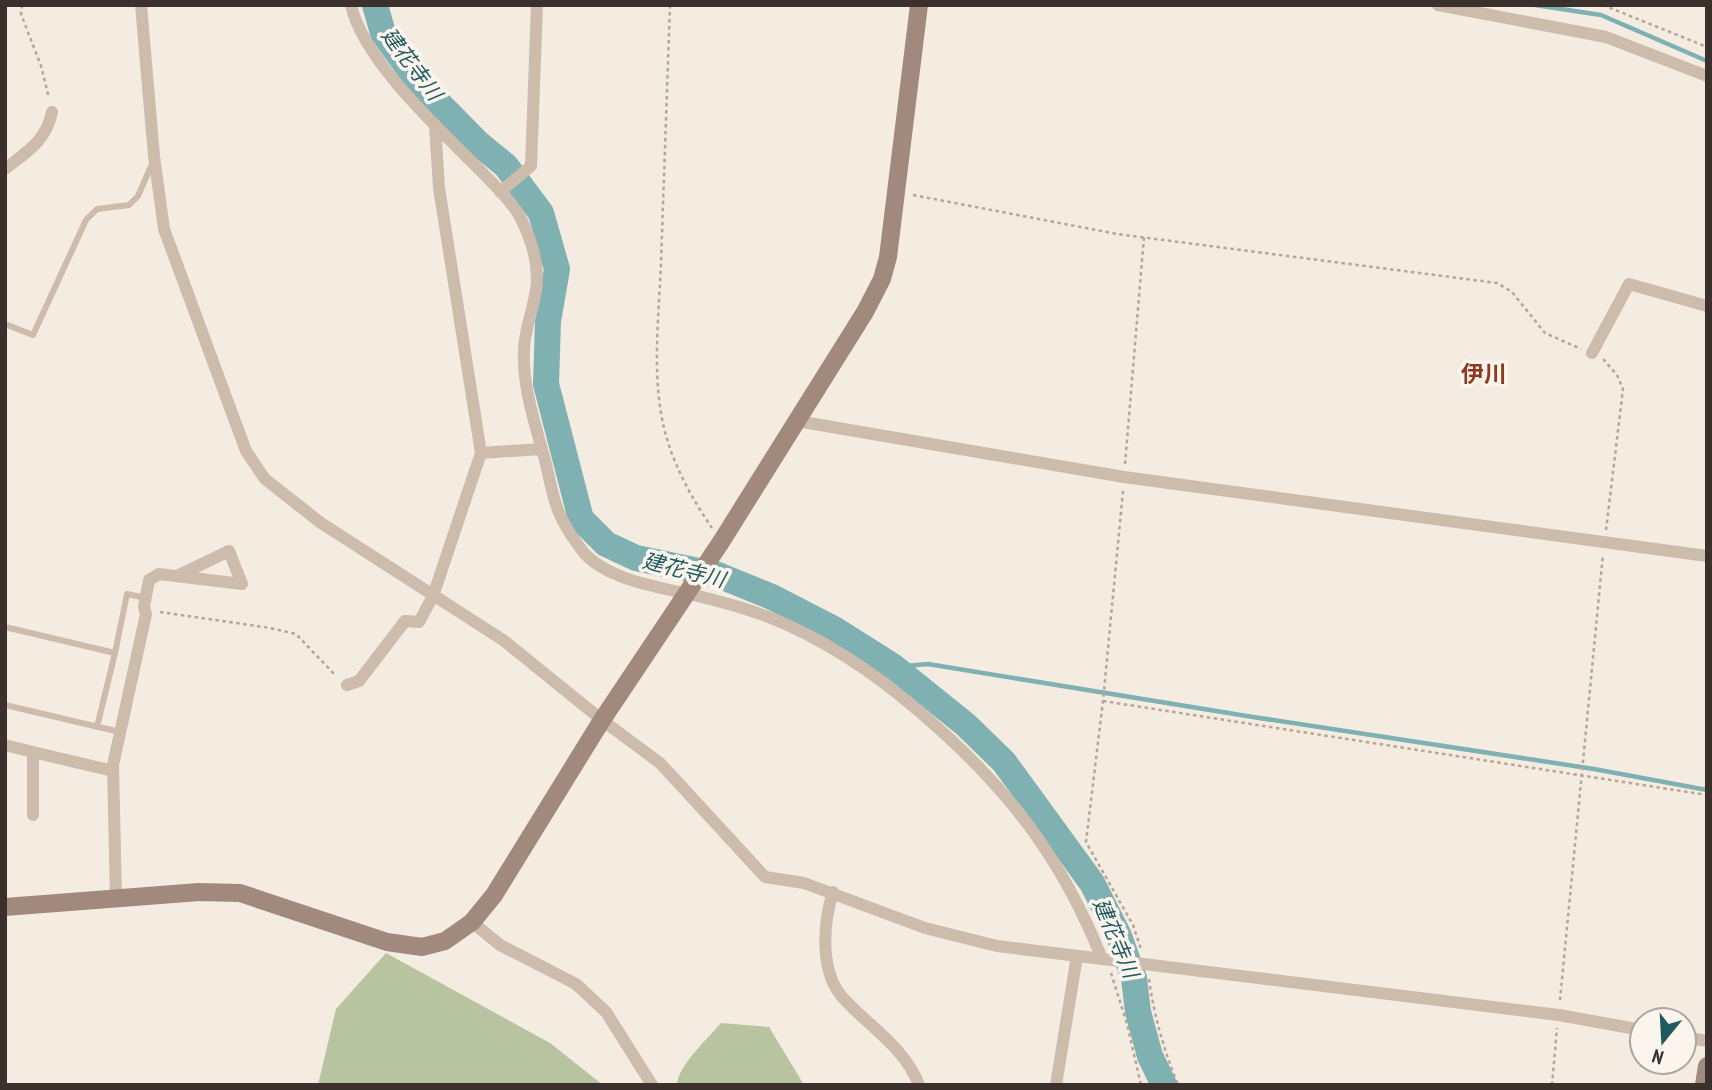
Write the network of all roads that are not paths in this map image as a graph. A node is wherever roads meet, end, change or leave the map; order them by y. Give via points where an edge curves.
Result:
1 (141, 5) edge
2 (351, 5) edge
3 (537, 5) edge
4 (919, 5) edge
5 (1438, 5) edge
6 (1707, 76) edge
7 (52, 112) road end
8 (435, 125) junction
9 (154, 160) junction
10 (5, 169) edge
11 (500, 192) junction
12 (1707, 306) edge
13 (5, 324) edge
14 (1592, 353) road end
15 (797, 421) junction
16 (542, 449) junction
17 (481, 453) junction
18 (1707, 556) edge
19 (177, 576) junction
20 (688, 591) junction
21 (433, 596) junction
22 (145, 602) junction
23 (5, 627) edge
24 (115, 653) junction
25 (347, 685) road end
26 (5, 705) edge
27 (602, 720) junction
28 (97, 727) junction
29 (120, 732) junction
30 (5, 745) edge
31 (33, 752) junction
32 (113, 771) junction
33 (33, 815) dead end
34 (833, 892) junction
35 (116, 898) junction
36 (5, 907) edge
37 (472, 922) junction
38 (1077, 956) junction
39 (1102, 959) junction
40 (1628, 1027) edge
41 (1707, 1066) edge
42 (652, 1085) edge
43 (919, 1085) edge
44 (1056, 1085) edge
45 (1704, 1085) edge

1 - 9 street
2 - 8 street via 373,50
3 - 11 street via 531,166
4 - 15 street via 882,279
5 - 6 street via 1606,37
7 - 10 street via 43,137
8 - 11 street
8 - 17 street via 439,188
9 - 13 lane via 129,205 97,209 86,220 33,335
9 - 21 street via 164,229 246,451 265,479 321,523
11 - 16 street via 517,211 537,266 524,344 524,379
12 - 14 street via 1629,284
15 - 18 street via 1124,477
15 - 20 street
16 - 17 street
16 - 20 street via 559,513 586,555 612,572
17 - 21 street
19 - 19 street via 190,578 242,584 229,551
19 - 22 street via 159,574 149,580
20 - 27 street
20 - 39 street via 771,618 833,649 886,683 947,735 1008,797 1049,853 1085,915
21 - 25 street via 419,622 405,621 359,681
21 - 27 street via 503,640
22 - 24 lane via 127,594
22 - 29 street
23 - 24 lane
24 - 28 lane
26 - 28 lane
27 - 34 street via 660,762 765,877
27 - 37 street via 494,895
28 - 29 lane
29 - 32 street
30 - 31 street
31 - 32 street
31 - 33 street
32 - 35 street
34 - 38 street via 925,928 997,946
34 - 43 street via 825,930 831,977 842,998 892,1043
35 - 36 street
35 - 37 street via 240,893 405,946 445,941
37 - 42 street via 500,945 576,985 606,1012
38 - 39 street
38 - 44 street
39 - 40 street
41 - 45 street

